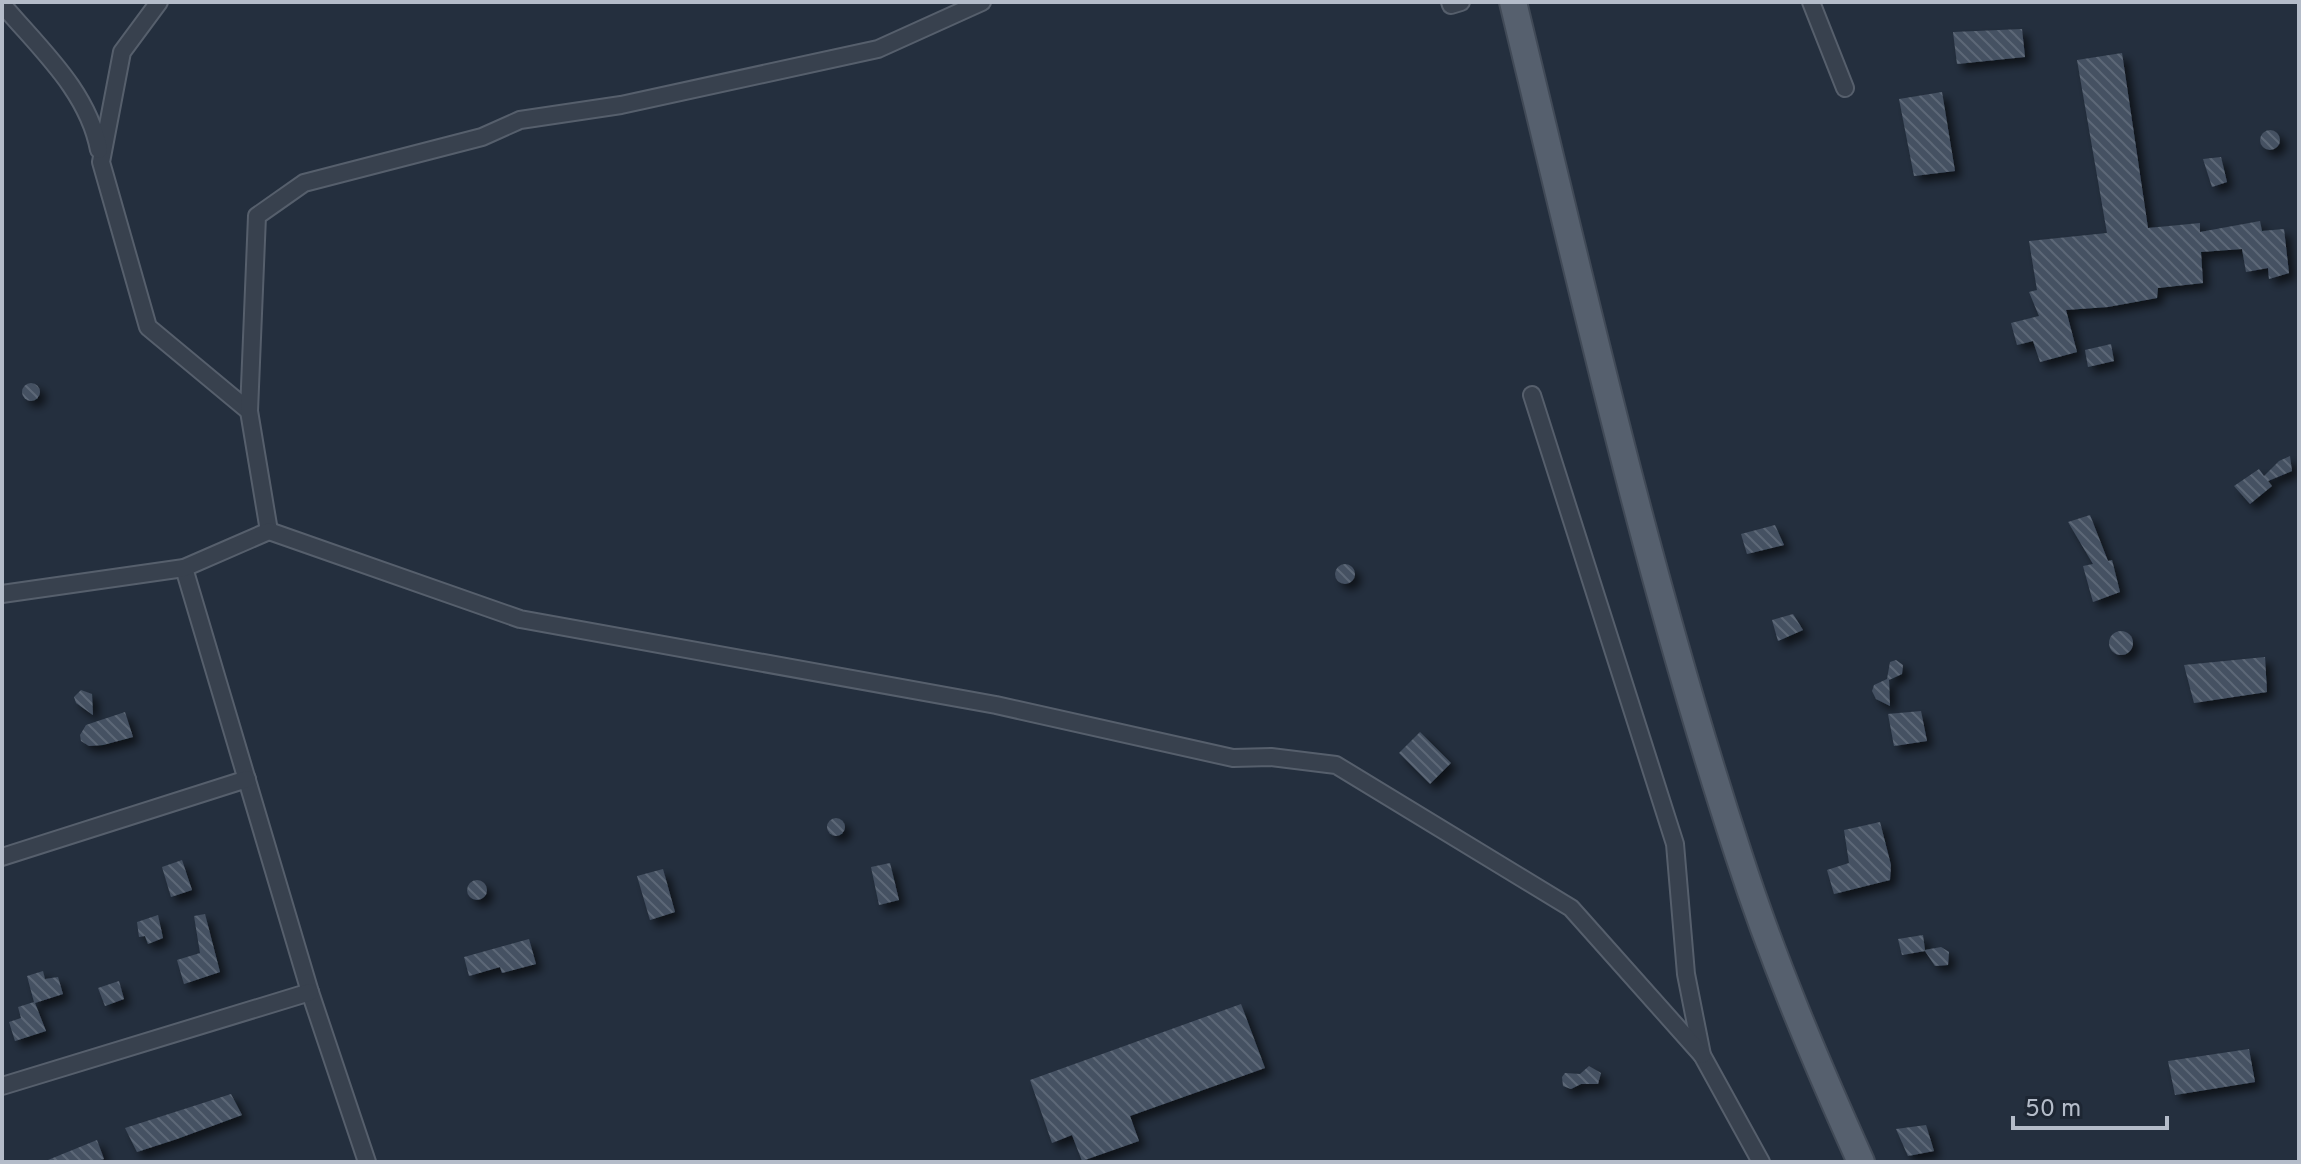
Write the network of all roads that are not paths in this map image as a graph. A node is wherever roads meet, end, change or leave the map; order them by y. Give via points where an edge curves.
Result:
1 (159, 2) edge
2 (982, 2) edge
3 (1450, 2) edge
4 (1461, 2) edge
5 (1513, 2) edge
6 (1811, 2) edge
7 (2, 4) edge
8 (1845, 88) dead end
9 (101, 162) junction
10 (1532, 395) dead end
11 (249, 411) junction
12 (269, 531) junction
13 (184, 568) junction
14 (6, 589) edge
15 (247, 779) junction
16 (2, 857) edge
17 (310, 992) junction
18 (1702, 1055) junction
19 (2, 1086) edge
20 (367, 1162) edge
21 (1761, 1162) edge
22 (1861, 1162) edge

1 - 9 street via 122,52
2 - 11 street via 878,49 621,105 520,120 482,137 304,183 257,216
3 - 4 street
5 - 22 main road via 1679,660 1765,928
6 - 8 street
7 - 9 street via 73,87 94,123
9 - 11 street via 148,327
10 - 18 street via 1675,844 1686,974
11 - 12 street
12 - 13 street
12 - 18 street via 520,619 996,705 1233,758 1336,765 1571,908
13 - 14 street
13 - 15 street
15 - 16 street
15 - 17 street
17 - 19 street
17 - 20 street
18 - 21 street

